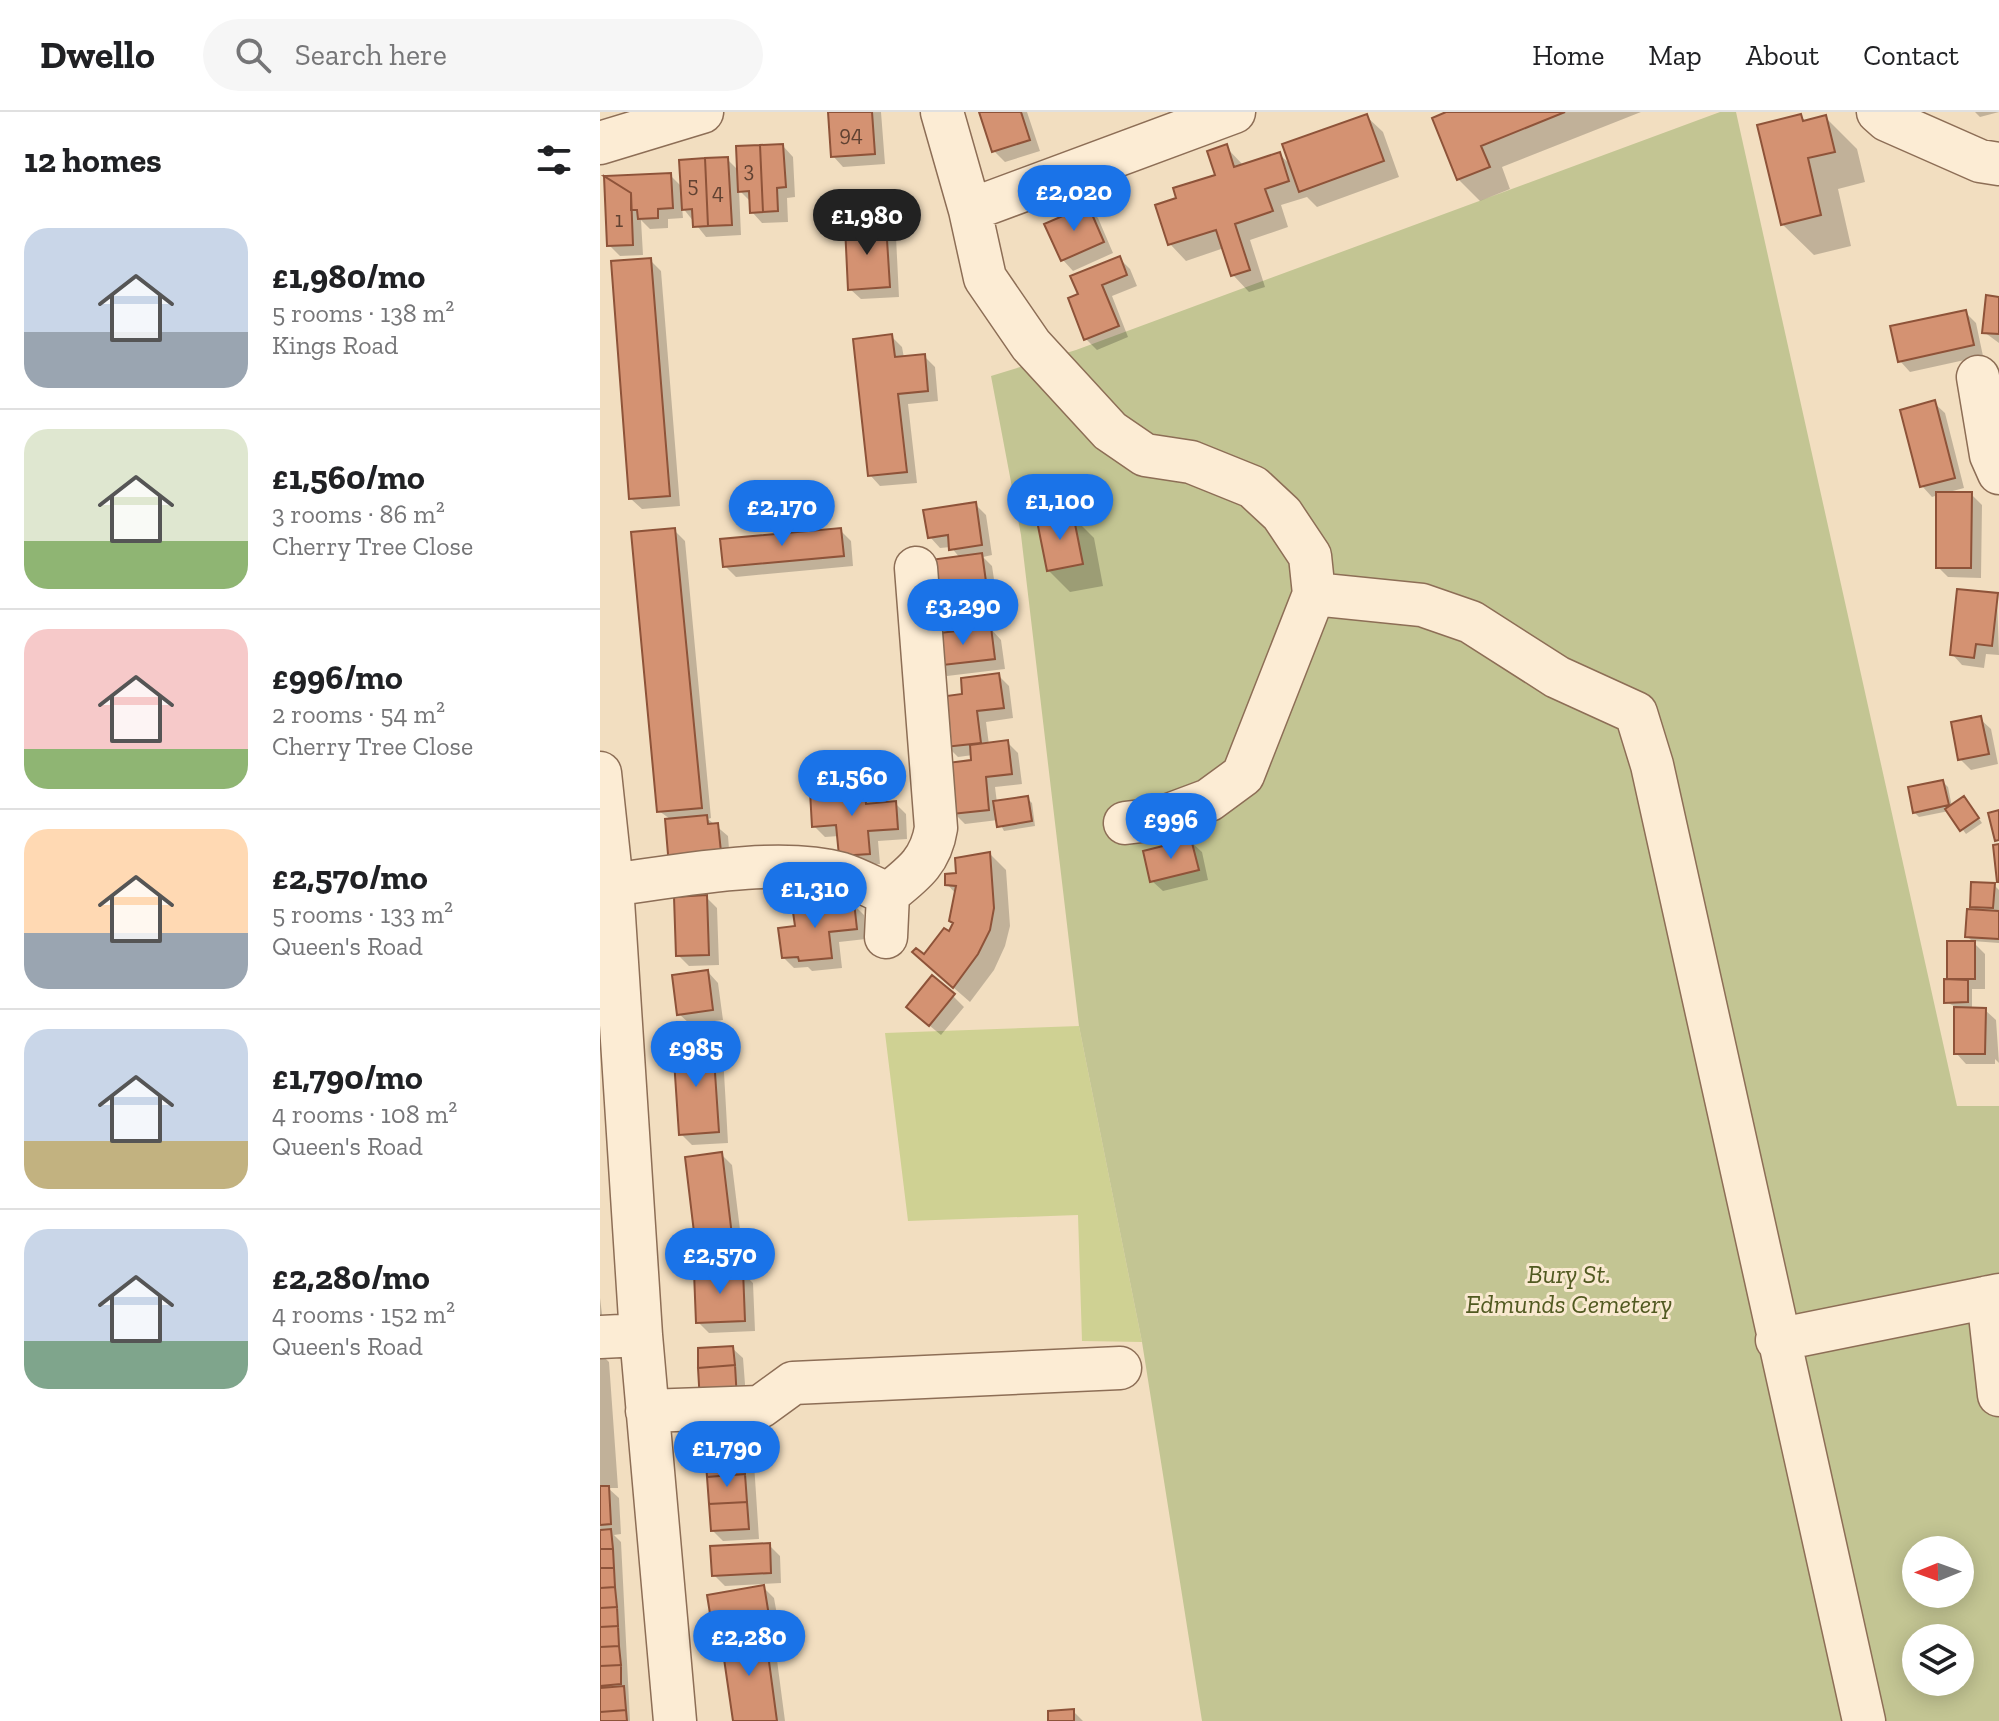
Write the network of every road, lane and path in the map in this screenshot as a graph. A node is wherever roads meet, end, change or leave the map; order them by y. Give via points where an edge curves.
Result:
1 (702, 112) edge
2 (942, 112) edge
3 (1234, 112) edge
4 (1878, 112) edge
5 (600, 143) edge
6 (1999, 164) edge
7 (970, 210) junction
8 (1987, 391) edge
9 (1999, 473) edge
10 (916, 568) dead end
11 (1314, 594) junction
12 (600, 773) edge
13 (1125, 823) dead end
14 (607, 869) edge
15 (888, 894) junction
16 (886, 937) dead end
17 (1994, 1296) edge
18 (620, 1336) edge
19 (1777, 1340) junction
20 (1120, 1368) dead end
21 (1999, 1395) edge
22 (647, 1411) junction
23 (675, 1721) edge
24 (1864, 1721) edge

1 - 5 street
2 - 7 street
3 - 7 street
4 - 6 street via 1980,161
7 - 11 street via 985,278 1031,345 1110,431 1145,455 1191,462 1253,487 1282,514 1310,556
8 - 9 street via 1991,455
10 - 15 street via 936,828 921,868
11 - 13 street via 1243,775 1209,800 1158,819
11 - 19 street via 1422,605 1471,622 1557,677 1636,713 1652,765
12 - 14 street
14 - 15 street via 801,868 842,874
14 - 18 street
15 - 16 street
17 - 19 street
17 - 21 street
18 - 22 street
19 - 24 street
20 - 22 street via 793,1383 760,1407
22 - 23 street

